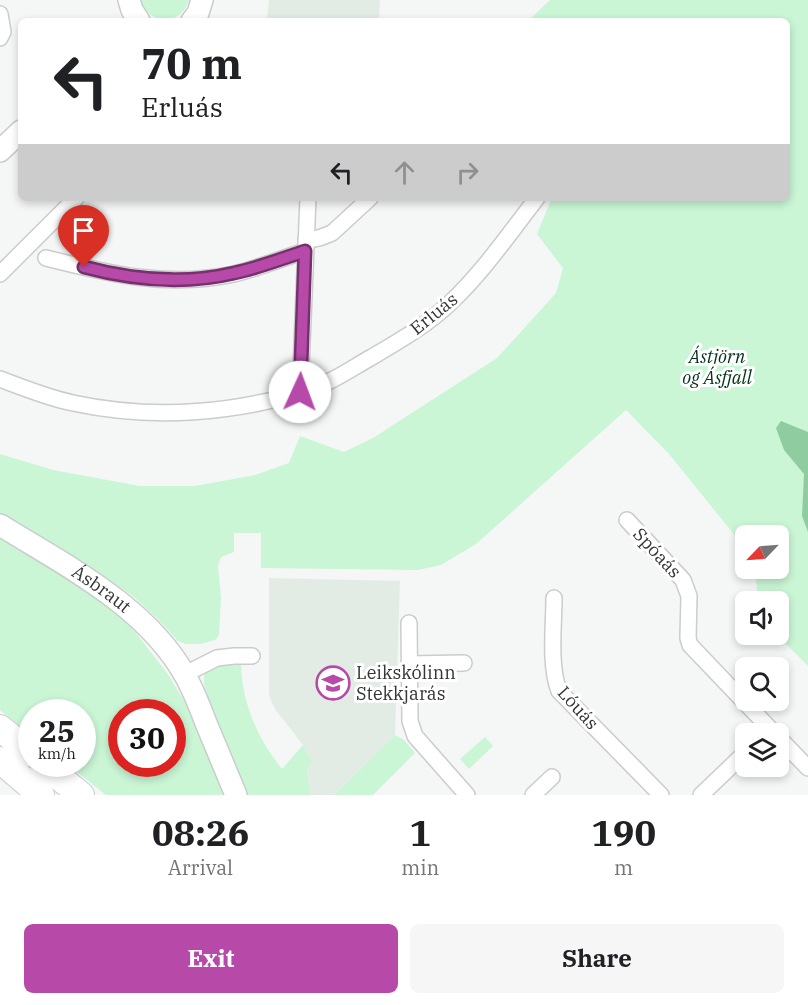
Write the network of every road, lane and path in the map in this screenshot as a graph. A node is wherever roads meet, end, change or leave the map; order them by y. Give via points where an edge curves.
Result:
1 (128, 0) edge
2 (202, 0) edge
3 (0, 14) edge
4 (119, 18) edge
5 (137, 18) edge
6 (194, 18) edge
7 (0, 38) edge
8 (18, 134) edge
9 (0, 151) edge
10 (73, 201) edge
11 (308, 201) edge
12 (367, 201) edge
13 (535, 201) edge
14 (305, 246) junction
15 (46, 258) dead end
16 (0, 274) edge
17 (0, 379) edge
18 (300, 392) junction
19 (627, 520) dead end
20 (0, 525) edge
21 (554, 598) dead end
22 (409, 623) dead end
23 (252, 656) dead end
24 (464, 663) dead end
25 (409, 664) junction
26 (185, 674) junction
27 (764, 723) edge
28 (0, 728) edge
29 (18, 743) edge
30 (789, 748) edge
31 (0, 760) edge
32 (735, 763) edge
33 (808, 768) edge
34 (59, 777) edge
35 (552, 777) dead end
36 (465, 794) edge
37 (41, 795) edge
38 (81, 795) edge
39 (236, 795) edge
40 (533, 795) edge
41 (660, 795) edge
42 (701, 795) edge

1 - 4 street
1 - 5 street
2 - 6 street
3 - 7 street
8 - 9 street
10 - 16 street
11 - 14 street
12 - 14 street via 332,233
13 - 18 street, Erluás via 449,304 410,334 333,380
14 - 15 street via 234,273 178,280 127,276
14 - 18 street
17 - 18 street, Erluás via 72,403 116,411 162,413 220,410
19 - 27 street, Spóaás via 683,580 688,596 690,645
20 - 26 street, Ásbraut via 117,600 152,632
21 - 41 street, Lóuás via 554,668 559,691
22 - 25 street
23 - 26 street via 217,658
24 - 25 street
25 - 36 street via 410,721 415,736
26 - 39 street, Ásbraut
28 - 29 highway
30 - 33 street
31 - 37 highway
32 - 42 street
34 - 38 highway
35 - 40 street

